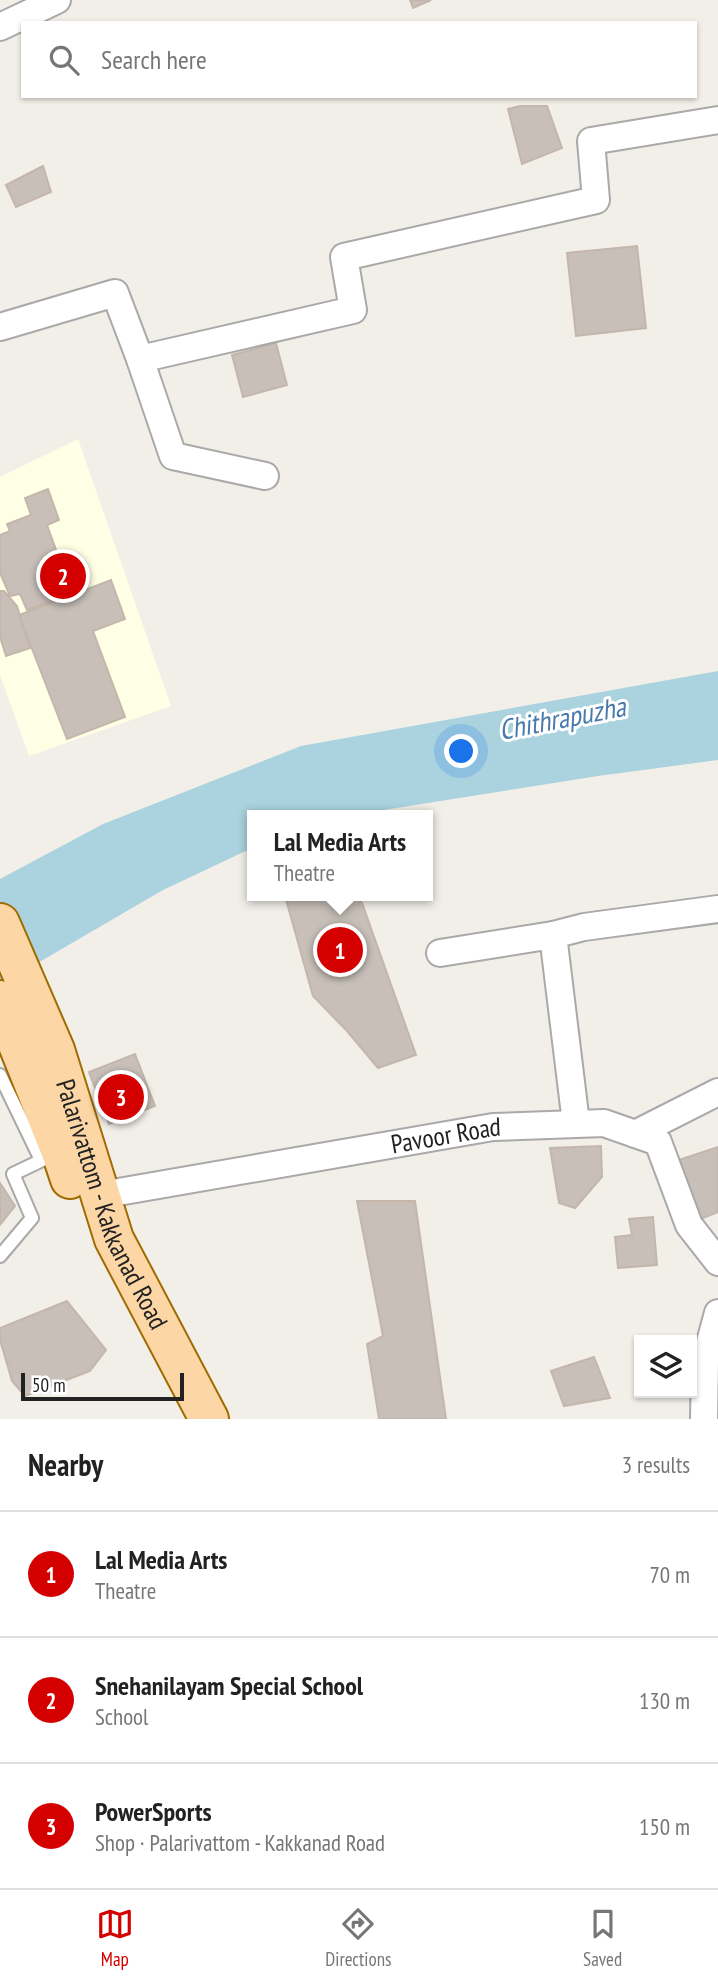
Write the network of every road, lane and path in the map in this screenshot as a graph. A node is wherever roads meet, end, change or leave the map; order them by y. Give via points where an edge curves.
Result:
1 (57, 0) edge
2 (0, 27) edge
3 (718, 120) edge
4 (0, 327) edge
5 (140, 359) junction
6 (265, 476) dead end
7 (718, 909) edge
8 (0, 923) edge
9 (553, 935) junction
10 (440, 953) dead end
11 (13, 991) edge
12 (8, 1066) edge
13 (718, 1092) edge
14 (576, 1123) junction
15 (635, 1134) junction
16 (51, 1156) junction
17 (101, 1195) junction
18 (0, 1256) edge
19 (718, 1262) edge
20 (718, 1313) edge
21 (712, 1359) edge
22 (188, 1419) edge
23 (209, 1419) edge
24 (704, 1419) edge

1 - 2 street
3 - 5 street via 591,141 596,200 344,257 353,310
4 - 5 street via 115,293
5 - 6 street via 173,456
7 - 9 street
8 - 11 main road
9 - 10 street
9 - 14 street
11 - 12 main road, Palarivattom - Kakkanad Road
11 - 17 main road, Palarivattom - Kakkanad Road via 55,1050
12 - 16 main road, Palarivattom - Kakkanad Road
13 - 15 street
14 - 15 street, Pavoor Road via 604,1123
14 - 17 street, Pavoor Road via 493,1127
15 - 19 street, Pavoor Road via 658,1142 689,1225
16 - 18 lane via 13,1174 33,1218
16 - 22 main road, Palarivattom - Kakkanad Road via 123,1304
17 - 23 main road, Palarivattom - Kakkanad Road via 114,1239
20 - 21 street
21 - 24 street

